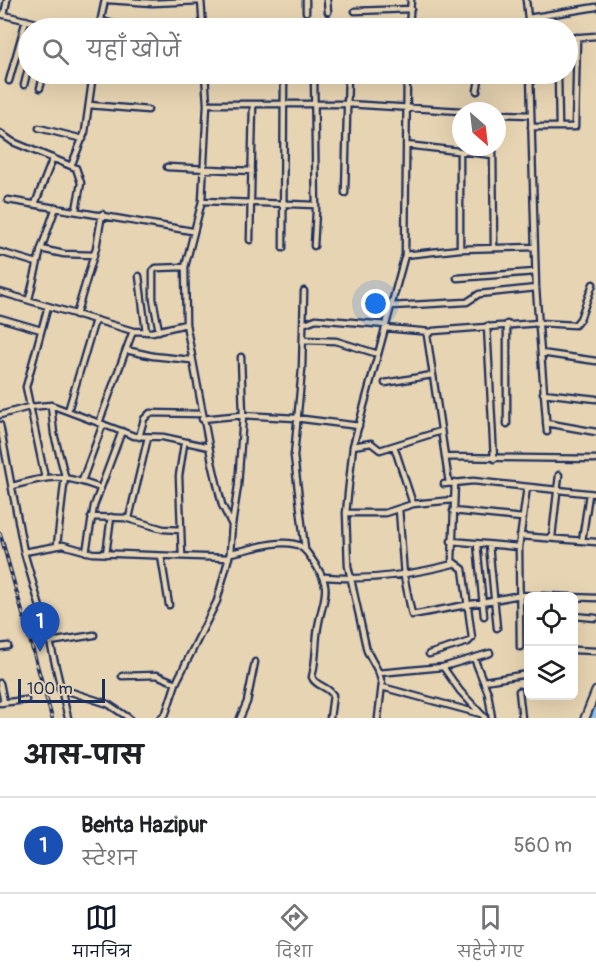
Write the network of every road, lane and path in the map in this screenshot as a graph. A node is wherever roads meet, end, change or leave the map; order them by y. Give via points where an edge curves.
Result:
1 (7, 0) edge
2 (106, 0) edge
3 (306, 0) edge
4 (327, 0) edge
5 (411, 0) edge
6 (526, 0) edge
7 (201, 1) edge
8 (596, 7) edge
9 (411, 9) junction
10 (355, 11) dead end
11 (306, 12) dead end
12 (328, 12) dead end
13 (2, 14) edge
14 (18, 18) edge
15 (103, 18) edge
16 (202, 18) edge
17 (410, 18) edge
18 (528, 18) joint
19 (596, 36) edge
20 (578, 37) edge
21 (18, 49) edge
22 (9, 81) dead end
23 (41, 84) edge
24 (92, 84) edge
25 (206, 84) edge
26 (284, 84) edge
27 (314, 84) edge
28 (348, 84) edge
29 (406, 84) edge
30 (478, 84) edge
31 (530, 84) edge
32 (558, 84) edge
33 (576, 84) edge
34 (40, 88) dead end
35 (477, 91) dead end
36 (313, 103) junction
37 (207, 104) junction
38 (253, 104) junction
39 (284, 104) junction
40 (347, 104) junction
41 (89, 105) junction
42 (405, 106) junction
43 (148, 110) dead end
44 (452, 110) edge
45 (506, 114) edge
46 (530, 115) junction
47 (531, 127) junction
48 (559, 127) junction
49 (39, 128) dead end
50 (1, 136) edge
51 (83, 139) junction
52 (406, 145) junction
53 (452, 150) edge
54 (460, 156) edge
55 (493, 156) edge
56 (53, 158) junction
57 (70, 166) junction
58 (167, 167) dead end
59 (203, 169) junction
60 (252, 171) junction
61 (345, 193) dead end
62 (8, 200) dead end
63 (202, 201) junction
64 (251, 202) junction
65 (284, 203) junction
66 (35, 204) junction
67 (316, 205) junction
68 (56, 207) junction
69 (76, 210) junction
70 (102, 214) junction
71 (192, 231) junction
72 (250, 240) dead end
73 (314, 246) dead end
74 (534, 247) junction
75 (284, 248) dead end
76 (494, 248) junction
77 (41, 249) junction
78 (460, 249) junction
79 (0, 252) edge
80 (94, 255) junction
81 (405, 255) junction
82 (37, 262) junction
83 (185, 267) junction
84 (535, 272) junction
85 (139, 276) dead end
86 (458, 278) dead end
87 (593, 284) dead end
88 (536, 288) junction
89 (304, 291) dead end
90 (0, 292) edge
91 (29, 299) junction
92 (48, 306) junction
93 (391, 306) junction
94 (76, 315) junction
95 (0, 318) edge
96 (94, 320) junction
97 (538, 323) junction
98 (186, 324) junction
99 (303, 324) junction
100 (507, 324) junction
101 (385, 326) junction
102 (487, 326) junction
103 (41, 330) junction
104 (133, 331) junction
105 (159, 331) junction
106 (146, 332) junction
107 (431, 332) junction
108 (303, 340) junction
109 (126, 350) junction
110 (541, 353) junction
111 (378, 354) junction
112 (241, 357) dead end
113 (191, 360) junction
114 (596, 361) edge
115 (432, 375) junction
116 (385, 383) dead end
117 (543, 393) junction
118 (596, 399) edge
119 (51, 405) junction
120 (29, 407) junction
121 (68, 411) junction
122 (0, 415) edge
123 (243, 415) junction
124 (202, 417) junction
125 (296, 418) junction
126 (546, 423) junction
127 (0, 424) edge
128 (101, 424) junction
129 (507, 424) dead end
130 (359, 426) junction
131 (122, 431) junction
132 (441, 431) junction
133 (547, 432) dead end
134 (596, 432) edge
135 (139, 437) junction
136 (148, 437) junction
137 (184, 444) junction
138 (353, 446) junction
139 (394, 446) junction
140 (208, 447) junction
141 (446, 457) junction
142 (494, 459) junction
143 (596, 459) edge
144 (559, 474) dead end
145 (65, 476) junction
146 (45, 478) junction
147 (82, 481) junction
148 (449, 483) junction
149 (14, 486) junction
150 (527, 487) junction
151 (100, 488) junction
152 (557, 491) junction
153 (589, 494) junction
154 (596, 494) edge
155 (453, 500) junction
156 (413, 504) junction
157 (399, 509) junction
158 (453, 512) junction
159 (346, 513) junction
160 (91, 517) junction
161 (111, 517) junction
162 (129, 518) junction
163 (522, 518) junction
164 (232, 525) junction
165 (181, 530) junction
166 (520, 536) junction
167 (552, 537) junction
168 (451, 541) junction
169 (582, 541) junction
170 (596, 542) edge
171 (477, 544) junction
172 (57, 545) junction
173 (489, 545) junction
174 (519, 547) junction
175 (305, 549) junction
176 (24, 552) junction
177 (86, 552) junction
178 (106, 554) junction
179 (229, 555) junction
180 (161, 556) junction
181 (182, 556) junction
182 (453, 564) junction
183 (404, 576) junction
184 (325, 577) junction
185 (351, 580) junction
186 (520, 595) junction
187 (596, 598) edge
188 (494, 600) junction
189 (482, 602) junction
190 (168, 605) dead end
191 (469, 605) junction
192 (484, 616) dead end
193 (578, 616) edge
194 (596, 618) edge
195 (497, 628) dead end
196 (94, 635) dead end
197 (50, 642) junction
198 (8, 646) dead end
199 (520, 646) dead end
200 (0, 647) edge
201 (578, 650) edge
202 (596, 651) edge
203 (490, 653) dead end
204 (429, 654) dead end
205 (474, 658) junction
206 (255, 662) dead end
207 (443, 668) junction
208 (379, 673) junction
209 (524, 675) edge
210 (122, 676) dead end
211 (484, 681) junction
212 (0, 682) edge
213 (176, 683) junction
214 (59, 687) junction
215 (382, 687) junction
216 (519, 691) dead end
217 (596, 691) edge
218 (26, 700) dead end
219 (2, 703) edge
220 (483, 716) edge
221 (68, 718) edge
222 (129, 718) edge
223 (161, 718) edge
224 (240, 718) edge
225 (330, 718) edge
226 (378, 718) edge
227 (493, 718) edge
228 (522, 718) edge
229 (585, 718) edge

1 - 13 street
2 - 7 street
2 - 15 street
3 - 11 street
4 - 12 street
5 - 9 street
6 - 18 street
7 - 16 street
8 - 18 street
9 - 10 street
9 - 17 street
13 - 14 street
19 - 20 street
21 - 22 street
23 - 34 street
24 - 41 street
25 - 37 street
26 - 39 street
27 - 36 street
28 - 40 street
29 - 42 street
30 - 35 street
31 - 46 street
32 - 48 street
33 - 48 street via 575,127
36 - 39 street
36 - 40 street
36 - 67 street
37 - 38 street
37 - 59 street
38 - 39 street
38 - 60 street
39 - 65 street
40 - 42 street
40 - 61 street
41 - 43 street
41 - 51 street
42 - 44 street
42 - 52 street
45 - 46 street
46 - 47 street
47 - 48 street
47 - 74 street
49 - 51 street
50 - 56 street
51 - 57 street
52 - 53 street
52 - 81 street
54 - 78 street
55 - 76 street
56 - 57 street
56 - 66 street
57 - 69 street via 76,168 80,177
58 - 59 street
59 - 60 street
59 - 63 street
60 - 64 street
62 - 66 street
63 - 64 street
63 - 71 street
64 - 65 street
64 - 72 street
65 - 67 street
65 - 75 street
66 - 68 street
67 - 73 street
68 - 69 street
68 - 77 street
69 - 70 street
70 - 71 street
70 - 80 street
71 - 83 street
74 - 76 street
74 - 84 street
76 - 78 street
77 - 80 street
77 - 82 street
78 - 81 street
79 - 82 street
80 - 94 street
81 - 93 street
82 - 91 street
83 - 98 street
83 - 105 street via 153,271
84 - 86 street
84 - 88 street
85 - 106 street
87 - 97 street via 578,323
88 - 93 street via 481,294 467,302
88 - 97 street
89 - 99 street
90 - 91 street
91 - 92 street
92 - 94 street
92 - 103 street
93 - 101 street
94 - 96 street
95 - 103 street
96 - 104 street
96 - 121 street
97 - 100 street
97 - 110 street
98 - 105 street
98 - 113 street
99 - 101 street via 316,319
99 - 108 street
100 - 102 street
100 - 129 street
101 - 107 street
101 - 111 street
102 - 107 street
102 - 142 street
103 - 120 street via 27,383
104 - 106 street
104 - 109 street
105 - 106 street
107 - 115 street via 427,339
108 - 111 street via 336,341
108 - 125 street
109 - 113 street
109 - 128 street
110 - 114 street
110 - 117 street
111 - 130 street
112 - 123 street
113 - 124 street
115 - 116 street
115 - 132 street
117 - 118 street
117 - 126 street
119 - 120 street
119 - 121 street
119 - 145 street
120 - 122 street
120 - 146 street
121 - 128 street
123 - 124 street
123 - 125 street
123 - 164 street
124 - 135 street via 150,413
124 - 140 street
125 - 130 street
125 - 175 street via 294,465
126 - 133 street
126 - 134 street
127 - 149 street
128 - 131 street
128 - 147 street
130 - 138 street
131 - 135 street
131 - 151 street
132 - 139 street
132 - 141 street
135 - 136 street
136 - 137 street
136 - 162 street
137 - 140 street
137 - 165 street via 179,476
138 - 139 street via 371,443 378,450
138 - 159 street
139 - 156 street
140 - 164 street via 222,505
141 - 142 street
141 - 148 street
142 - 143 street
144 - 152 street
145 - 146 street
145 - 147 street
145 - 172 street
146 - 149 street
147 - 151 street
148 - 150 street via 473,481
148 - 155 street
149 - 176 street
150 - 152 street
150 - 163 street
151 - 160 street
152 - 153 street
152 - 167 street
153 - 154 street
153 - 169 street
155 - 156 street
155 - 158 street
156 - 157 street
157 - 159 street
157 - 183 street
158 - 163 street
158 - 168 street
159 - 185 street
160 - 161 street
160 - 177 street
161 - 162 street
161 - 178 street
162 - 165 street via 163,529
163 - 166 street
164 - 179 street
165 - 181 street
166 - 167 street
166 - 174 street
167 - 169 street
168 - 171 street
168 - 182 street
169 - 170 street
171 - 173 street
171 - 189 street
172 - 176 street
172 - 177 street
173 - 174 street
173 - 188 street
174 - 186 street
175 - 179 street via 287,543
175 - 184 street
176 - 197 street
177 - 178 street
178 - 180 street
179 - 181 street
179 - 213 street via 217,601
180 - 181 street
180 - 190 street
182 - 183 street
182 - 191 street via 462,568
183 - 185 street
183 - 191 street via 412,615
184 - 185 street
184 - 225 street via 326,594 312,677 333,695
185 - 208 street via 367,651
186 - 187 street
186 - 188 street
186 - 199 street
188 - 189 street
188 - 195 street
189 - 191 street
189 - 192 street
191 - 204 street via 472,639
193 - 194 street
196 - 197 street
197 - 214 street
198 - 200 street
201 - 202 street
203 - 205 street
205 - 207 street
205 - 211 street
206 - 224 street
207 - 208 street
207 - 220 street
208 - 215 street
209 - 211 street
210 - 213 street via 157,675
211 - 227 street
212 - 219 street
213 - 223 street
214 - 221 street
214 - 222 street via 108,704
215 - 220 street
215 - 226 street
216 - 228 street
217 - 229 street
218 - 219 street

